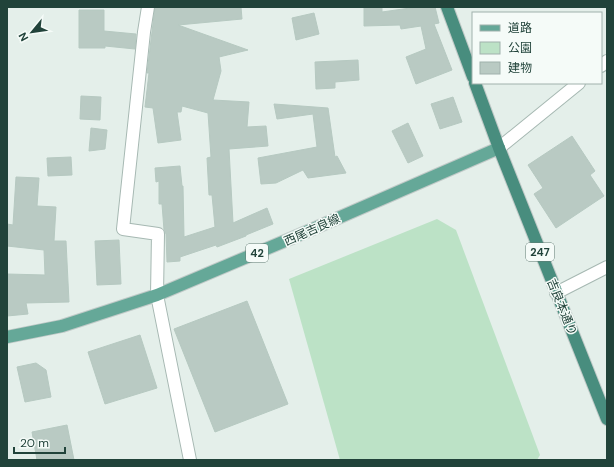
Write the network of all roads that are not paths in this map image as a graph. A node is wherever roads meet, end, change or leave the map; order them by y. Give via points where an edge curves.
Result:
1 (148, 7) edge
2 (448, 7) edge
3 (472, 74) edge
4 (475, 84) edge
5 (578, 84) edge
6 (498, 148) junction
7 (607, 267) edge
8 (556, 293) junction
9 (157, 295) junction
10 (7, 337) edge
11 (607, 420) edge
12 (190, 460) edge

1 - 9 street via 123,229 158,234
2 - 3 highway
4 - 6 highway, 吉良本通り / 247
5 - 6 street
6 - 8 highway, 吉良本通り / 247
6 - 9 main road, 西尾吉良線 / 42
7 - 8 street
8 - 11 highway, 吉良本通り / 247
9 - 10 main road, 西尾吉良線 / 42 via 62,326
9 - 12 street

